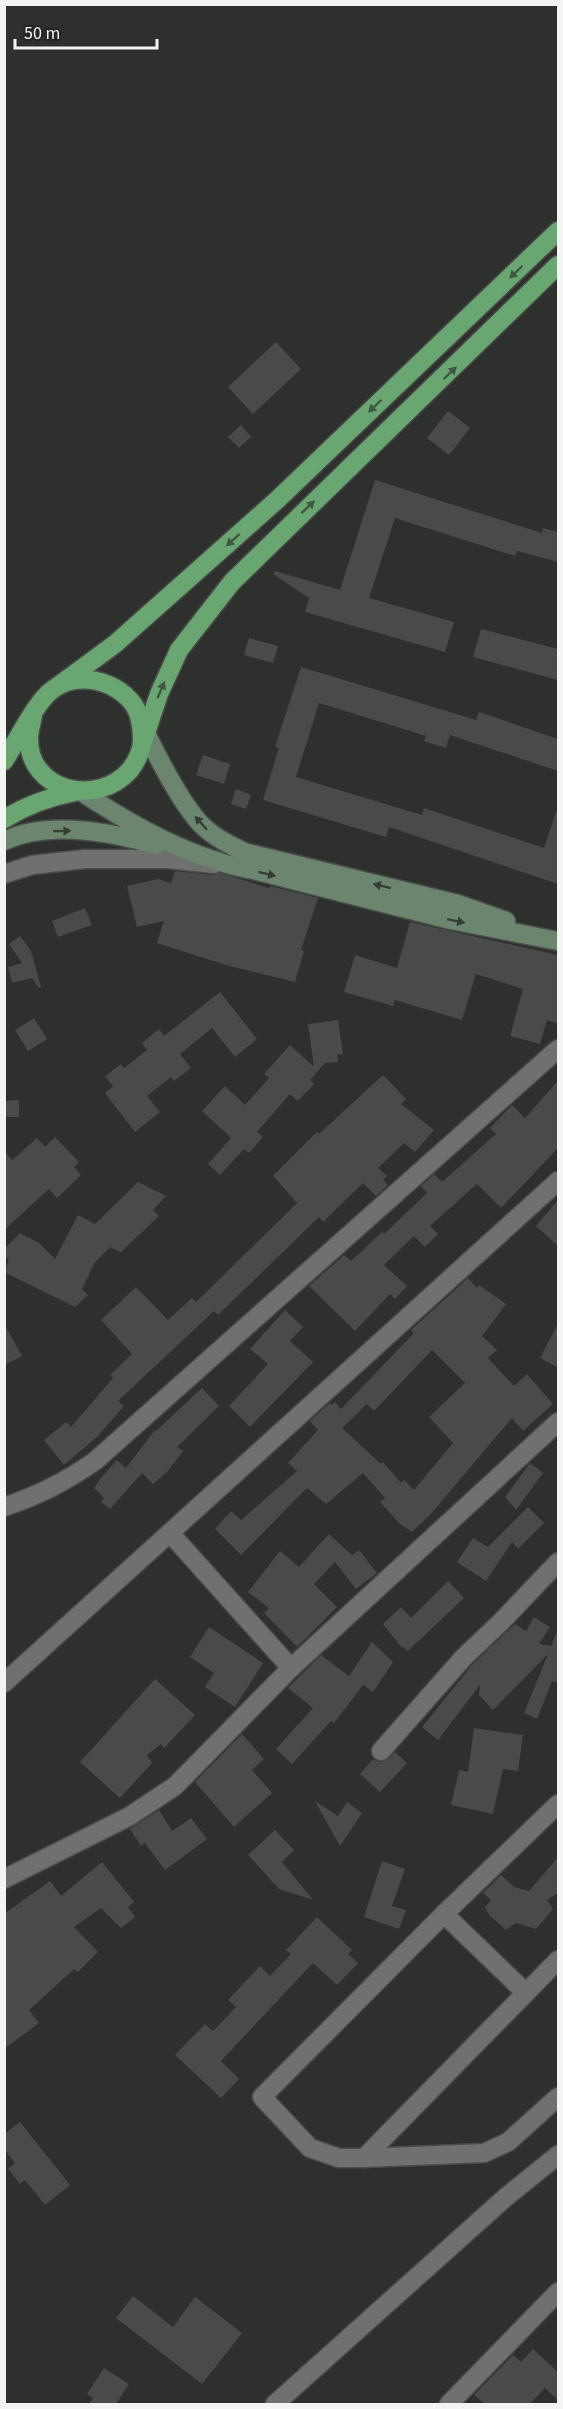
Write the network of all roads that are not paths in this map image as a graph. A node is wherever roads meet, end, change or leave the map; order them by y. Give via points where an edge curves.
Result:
1 (558, 231) edge
2 (558, 265) edge
3 (58, 686) junction
4 (33, 715) junction
5 (143, 735) junction
6 (4, 761) edge
7 (80, 791) junction
8 (4, 819) edge
9 (4, 841) edge
10 (224, 865) junction
11 (4, 874) edge
12 (558, 940) edge
13 (558, 1049) edge
14 (558, 1181) edge
15 (558, 1422) edge
16 (4, 1507) edge
17 (170, 1533) junction
18 (558, 1562) edge
19 (291, 1668) junction
20 (4, 1683) edge
21 (381, 1751) dead end
22 (558, 1804) edge
23 (4, 1879) edge
24 (444, 1914) junction
25 (558, 1960) edge
26 (526, 1993) junction
27 (558, 2097) edge
28 (558, 2155) edge
29 (364, 2158) junction
30 (558, 2292) edge
31 (275, 2404) edge
32 (449, 2404) edge

1 -> 3 highway via 277,500 115,644
5 -> 2 highway via 179,650 232,582
3 - 4 highway via 43,698
3 - 5 highway via 77,679 97,680 122,692 135,707
4 - 6 highway
4 - 7 highway via 29,739 42,772 57,785
5 - 7 highway via 135,763 122,778 96,791
12 -> 5 main road via 458,904 244,852 204,828
7 - 8 highway via 49,797
7 - 10 main road via 131,824
9 -> 10 main road via 41,832 104,832
10 - 11 street via 168,859 85,859 32,865
10 -> 12 main road via 450,920
13 - 16 street via 94,1461 41,1494
14 - 17 street
15 - 19 street
17 - 19 street
17 - 20 street
18 - 21 street via 464,1657
19 - 23 street via 175,1786 130,1816
22 - 24 street
24 - 26 street
24 - 29 street via 262,2097 310,2148 339,2158
25 - 26 street
26 - 29 street
27 - 29 street via 508,2142 484,2153
28 - 31 street
30 - 32 street

